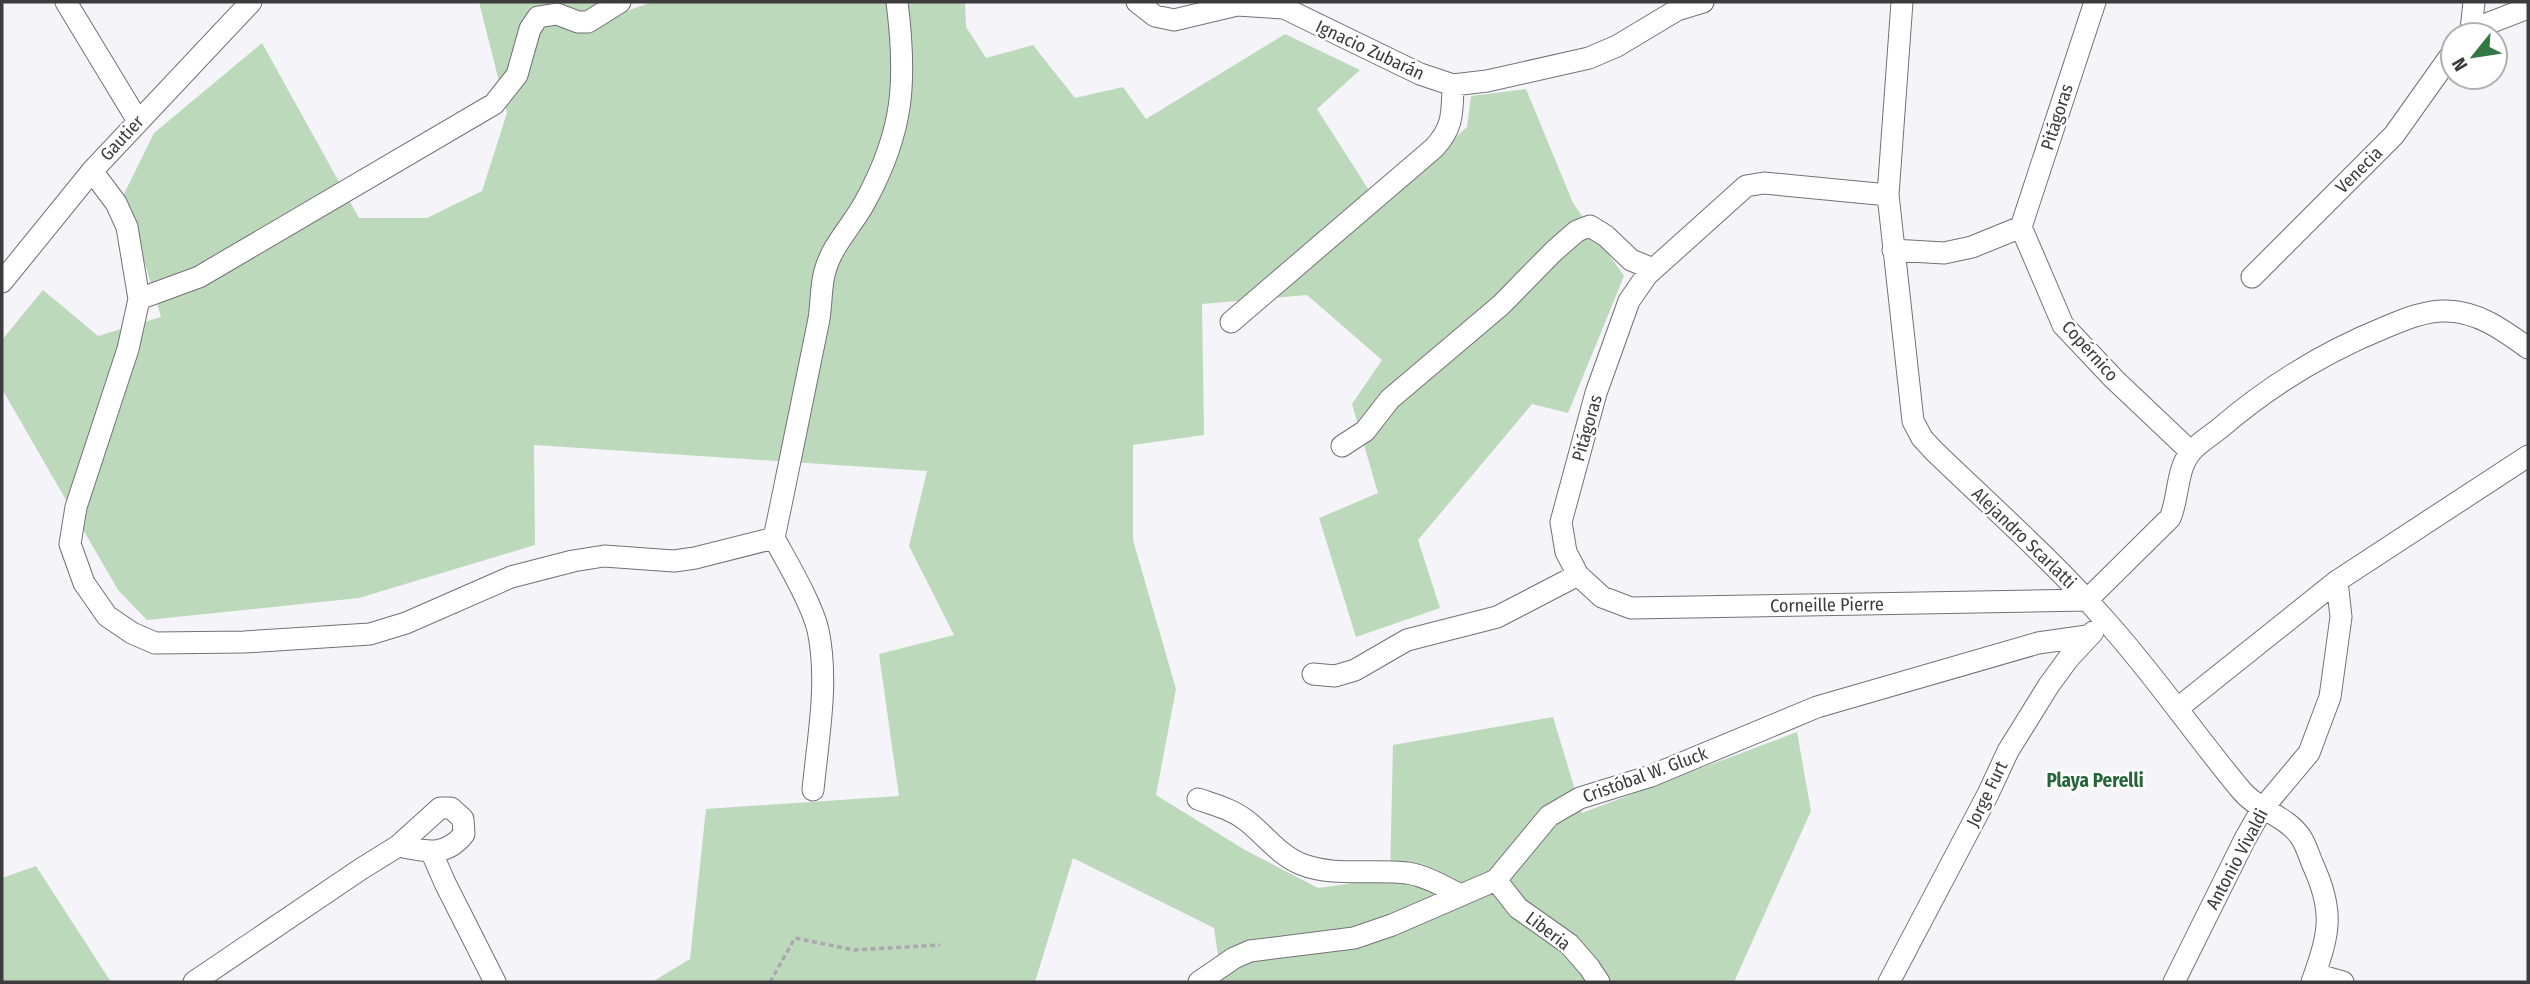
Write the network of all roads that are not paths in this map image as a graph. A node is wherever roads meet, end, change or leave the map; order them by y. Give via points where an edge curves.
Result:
1 (66, 2) edge
2 (251, 2) edge
3 (620, 2) edge
4 (897, 2) edge
5 (1137, 2) edge
6 (1703, 2) edge
7 (1902, 2) edge
8 (2095, 2) edge
9 (2474, 2) edge
10 (1286, 5) edge
11 (1676, 6) edge
12 (2528, 8) edge
13 (2471, 21) edge
14 (2496, 21) edge
15 (2439, 72) edge
16 (1453, 85) junction
17 (138, 121) junction
18 (92, 171) junction
19 (1888, 195) junction
20 (2021, 227) junction
21 (1894, 250) junction
22 (1653, 269) junction
23 (2252, 277) dead end
24 (2, 282) edge
25 (139, 299) junction
26 (1231, 322) dead end
27 (2528, 348) edge
28 (1342, 446) dead end
29 (2191, 452) junction
30 (2528, 456) edge
31 (774, 538) junction
32 (1578, 575) junction
33 (2337, 581) junction
34 (2087, 600) junction
35 (2107, 622) junction
36 (2087, 636) junction
37 (1313, 674) dead end
38 (2178, 708) junction
39 (813, 790) dead end
40 (1198, 799) dead end
41 (2262, 809) junction
42 (398, 846) junction
43 (431, 851) junction
44 (1496, 880) junction
45 (1461, 895) junction
46 (2313, 978) edge
47 (194, 982) edge
48 (495, 982) edge
49 (1199, 982) edge
50 (1599, 982) edge
51 (1889, 982) edge
52 (2174, 982) edge
53 (2343, 982) edge

1 - 17 street
2 - 17 street, Gautier
3 - 25 street via 588,22 557,14 538,17 517,75 494,104 199,277
4 - 31 street via 904,52 898,117 880,175 836,245 825,272 821,313
5 - 10 street, Ignacio Zubarán via 1155,16 1174,20 1237,5
6 - 11 street, Ignacio Zubarán
7 - 19 street, Alejandro Scarlatti
8 - 20 street, Pitágoras
9 - 13 street
10 - 16 street, Ignacio Zubarán via 1420,74
11 - 16 street, Ignacio Zubarán via 1617,46 1589,58
12 - 14 street
15 - 23 street, Venecia via 2394,135
16 - 26 street via 1451,122 1434,148
17 - 18 street, Gautier
18 - 24 street, Gautier
18 - 25 street via 127,227
19 - 21 street, Alejandro Scarlatti
19 - 22 street, Pitágoras via 1764,183 1746,187
20 - 21 street via 1944,253
20 - 29 street, Copérnico via 2063,326
21 - 34 street, Alejandro Scarlatti via 1913,421 1922,438
22 - 28 street via 1631,260 1591,226 1577,231 1501,305 1390,399 1365,431
22 - 32 street, Pitágoras via 1629,301 1596,393 1561,522 1566,552
25 - 31 street via 128,349 76,507 70,544 84,583 107,616 155,643 370,634 512,577 573,561 604,555 674,561
27 - 29 street via 2496,325 2470,314 2446,310 2414,316 2353,340 2294,372
29 - 34 street via 2182,468 2170,518
30 - 33 street
31 - 39 street via 817,627 824,671
32 - 34 street, Corneille Pierre via 1602,597 1631,608
32 - 37 street via 1497,617 1407,640 1355,670 1335,676
33 - 38 street
33 - 41 street, Antonio Vivaldi via 2341,617 2330,697 2309,753
34 - 35 street, Alejandro Scarlatti
35 - 36 street, Jorge Furt
35 - 38 street, Alejandro Scarlatti
36 - 44 street, Cristóbal W. Gluck via 2038,643 1817,707 1651,776 1580,798 1549,816
36 - 51 street, Jorge Furt via 2049,685 2008,751
38 - 41 street, Alejandro Scarlatti via 2243,793
40 - 45 street via 1246,820 1303,865 1407,873
41 - 46 street, Alejandro Scarlatti via 2300,836 2322,884 2329,913
41 - 52 street, Antonio Vivaldi
42 - 43 street
42 - 43 street via 440,808 451,808 463,820 464,834 449,848
42 - 47 street
43 - 48 street
44 - 45 street, Cristóbal W. Gluck
44 - 50 street, Liberia via 1518,908 1569,944
45 - 49 street, Cristóbal W. Gluck via 1354,938 1250,951
46 - 53 street, Alejandro Scarlatti

